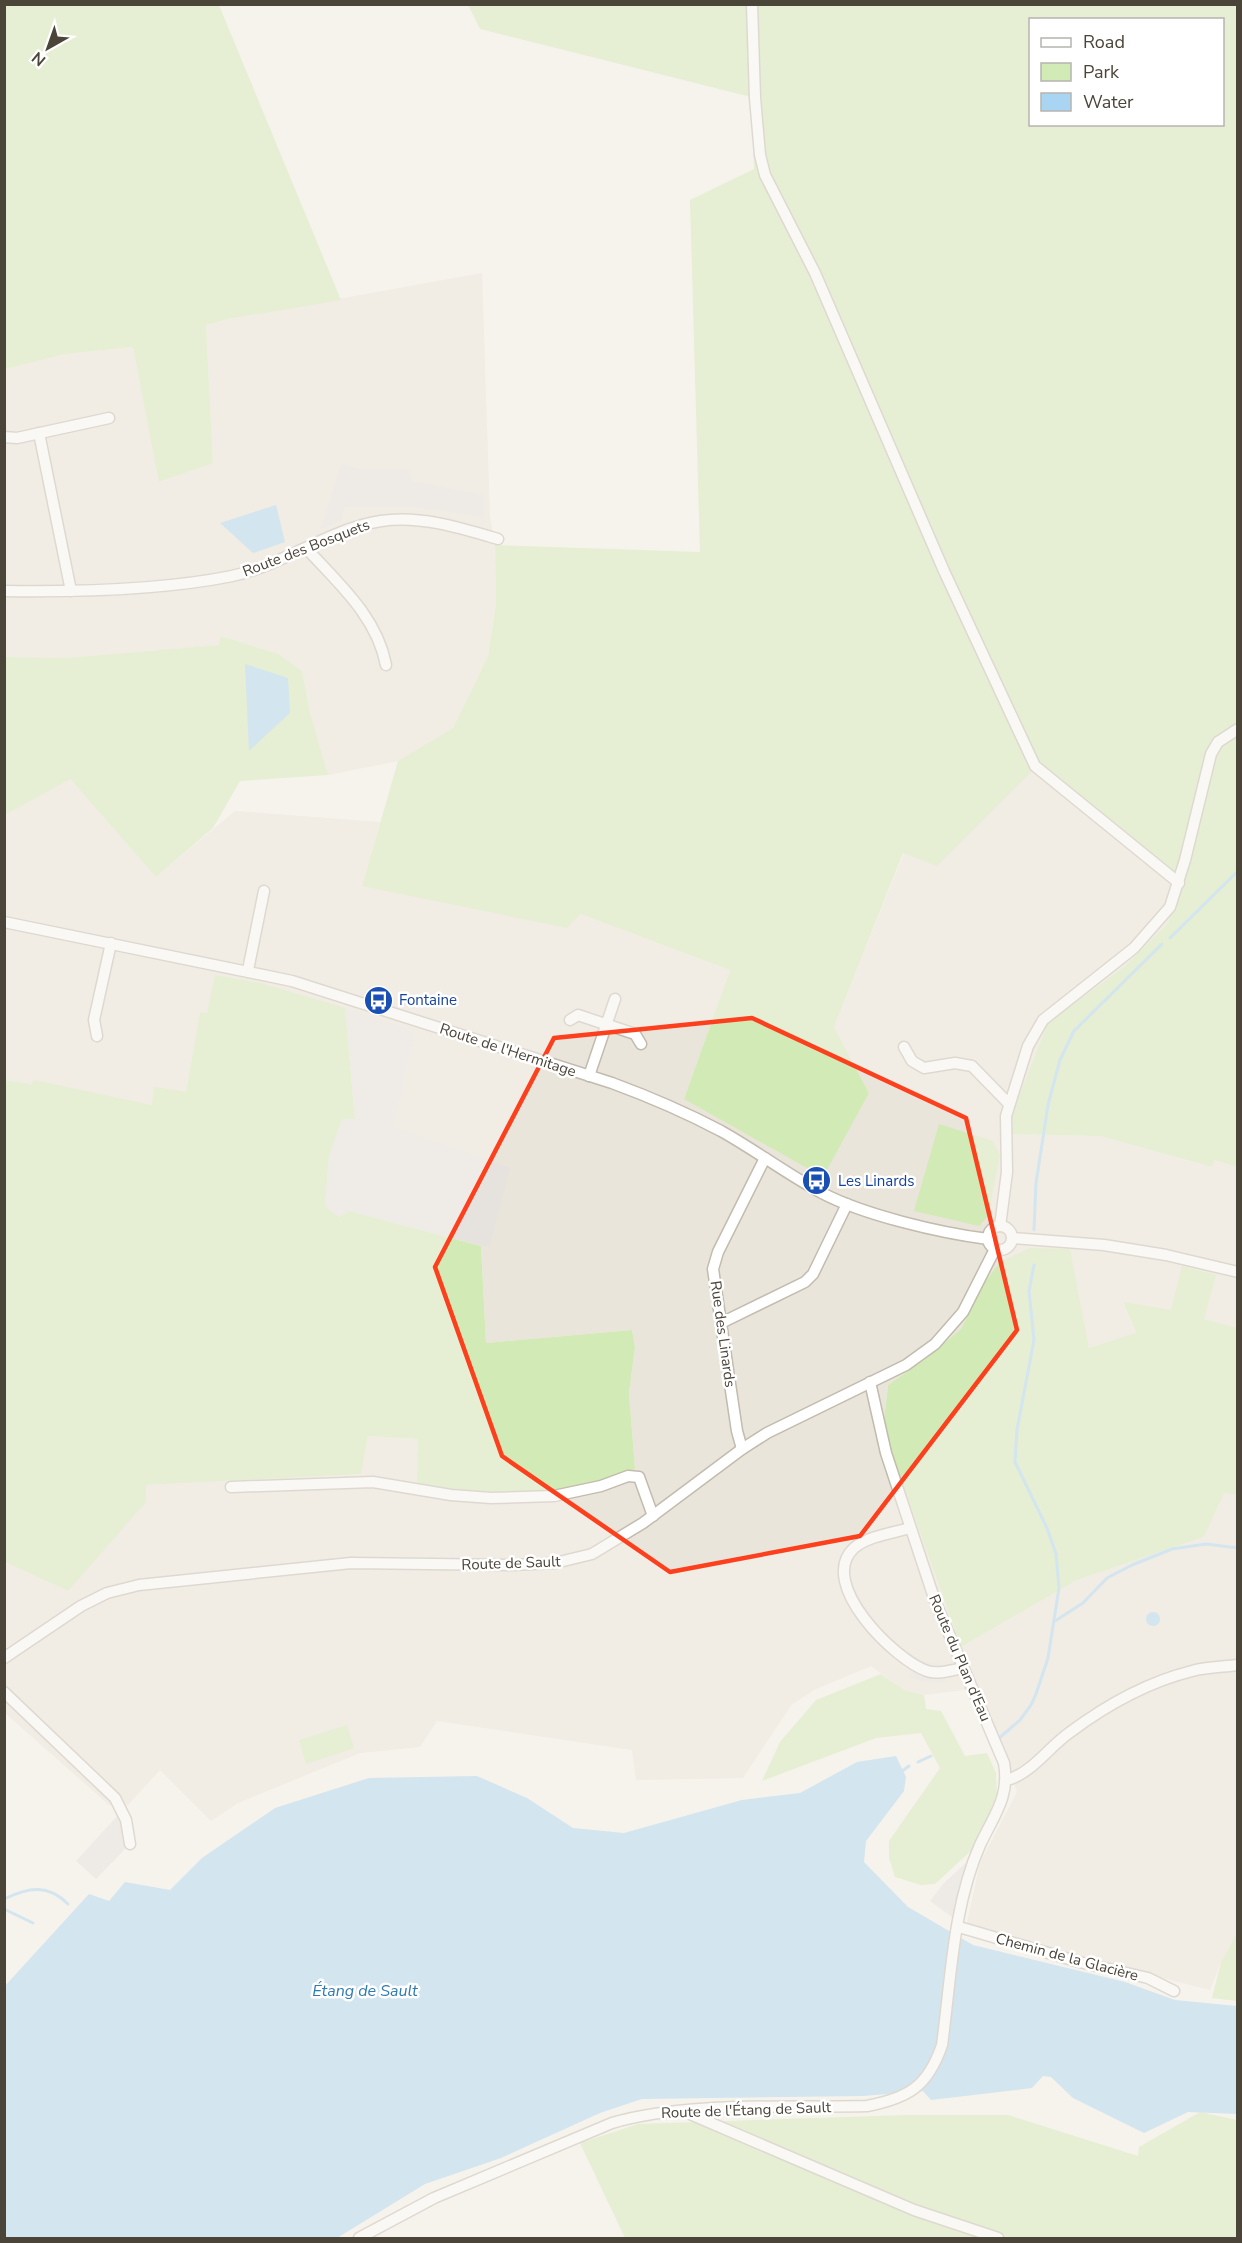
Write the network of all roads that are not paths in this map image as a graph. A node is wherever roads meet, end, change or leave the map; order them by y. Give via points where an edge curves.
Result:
1 (752, 4) edge
2 (109, 418) dead end
3 (39, 433) junction
4 (4, 437) edge
5 (498, 539) dead end
6 (307, 549) junction
7 (4, 591) edge
8 (72, 591) junction
9 (386, 665) dead end
10 (1238, 729) edge
11 (1179, 883) junction
12 (264, 891) dead end
13 (4, 922) edge
14 (111, 943) junction
15 (248, 970) junction
16 (615, 999) dead end
17 (570, 1020) dead end
18 (606, 1024) junction
19 (97, 1036) dead end
20 (641, 1044) dead end
21 (904, 1047) dead end
22 (588, 1076) junction
23 (1009, 1104) junction
24 (765, 1158) junction
25 (847, 1204) junction
26 (1000, 1226) junction
27 (1012, 1238) junction
28 (988, 1239) junction
29 (995, 1249) junction
30 (1238, 1272) edge
31 (721, 1323) junction
32 (870, 1382) junction
33 (742, 1449) junction
34 (231, 1487) dead end
35 (653, 1516) junction
36 (910, 1528) junction
37 (4, 1658) edge
38 (1238, 1665) edge
39 (963, 1668) junction
40 (4, 1692) edge
41 (1007, 1780) junction
42 (130, 1844) dead end
43 (958, 1929) junction
44 (1174, 1991) dead end
45 (680, 2110) junction
46 (359, 2238) edge
47 (998, 2238) edge

1 - 11 street via 759,155 765,175 815,273 944,571 1035,766
2 - 3 street
3 - 4 street
3 - 8 street
5 - 6 street, Route des Bosquets via 453,526 393,519 359,527
6 - 8 street, Route des Bosquets via 229,576
6 - 9 street via 368,620 382,642
7 - 8 street, Route des Bosquets
10 - 11 street via 1218,742 1211,754
11 - 23 street via 1165,915 1141,942 1043,1020 1028,1046
12 - 15 street
13 - 14 street, Route de l'Hermitage
14 - 15 street, Route de l'Hermitage
14 - 19 street via 94,1020
15 - 22 street, Route de l'Hermitage
16 - 18 street
17 - 18 street via 578,1015
18 - 20 street via 635,1034
18 - 22 street
21 - 23 street via 912,1061 924,1068 955,1063 972,1066
22 - 24 street, Route de l'Hermitage via 662,1102
23 - 26 street via 1004,1129 1007,1172
24 - 25 street, Route de l'Hermitage
24 - 31 street, Rue des Linards via 715,1260
25 - 28 street, Route de l'Hermitage
25 - 31 street via 806,1282
26 - 27 street via 1007,1228
26 - 28 street via 990,1232
27 - 29 street via 1007,1248
27 - 30 street via 1104,1245
28 - 29 street
29 - 32 street, Route de Sault via 952,1328 906,1365
31 - 33 street, Rue des Linards
32 - 33 street, Route de Sault via 803,1413
32 - 36 street, Route du Plan d'Eau via 881,1434
33 - 35 street, Route de Sault
34 - 35 street via 373,1482 491,1498 554,1496 628,1476 639,1477
35 - 37 street, Route de Sault via 592,1554 555,1563 351,1563 139,1585 107,1593 81,1606
36 - 39 street, Route du Plan d'Eau
36 - 39 street via 854,1549 844,1564 845,1584 855,1606 903,1659 928,1672
38 - 41 street via 1192,1671 1128,1696 1087,1719 1028,1769
39 - 41 street, Route du Plan d'Eau via 1004,1763
40 - 42 street via 115,1798 126,1820
41 - 43 street via 1006,1793 974,1860
43 - 44 street, Chemin de la Glacière via 1148,1978
43 - 45 street, Route de l'Étang de Sault via 942,2045 927,2077 903,2096 867,2106
45 - 46 street, Route de l'Étang de Sault via 612,2123 434,2198
45 - 47 street via 914,2210

